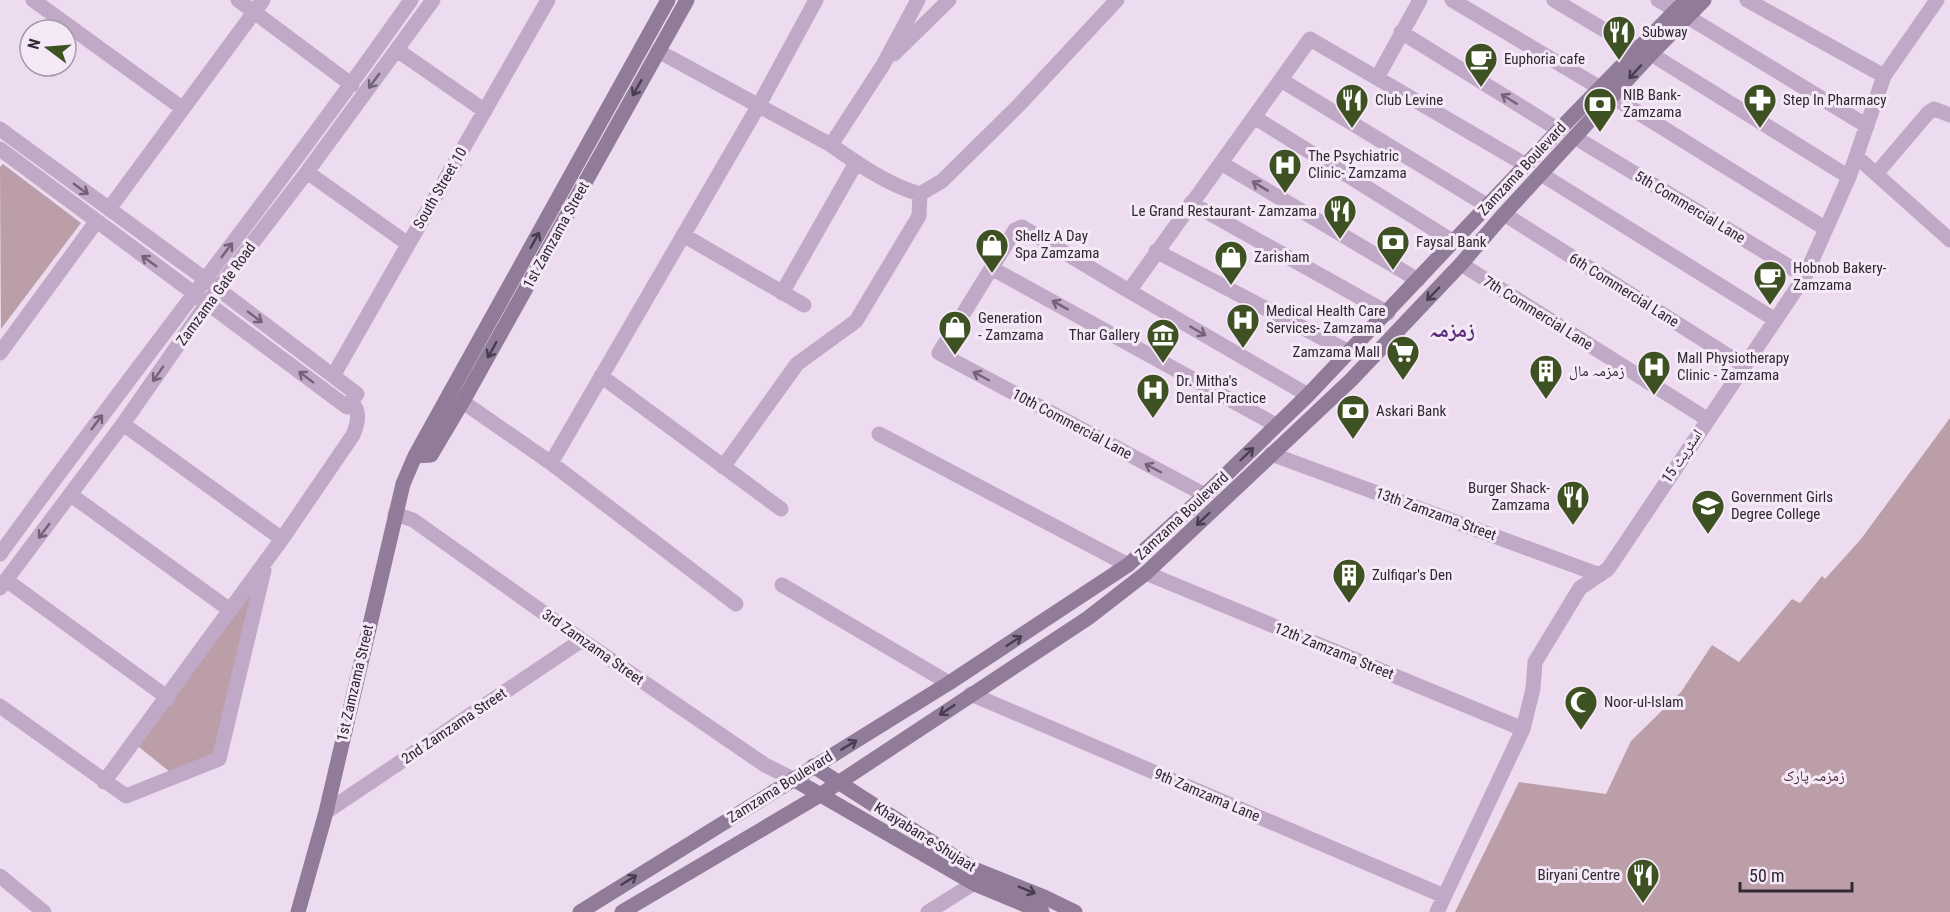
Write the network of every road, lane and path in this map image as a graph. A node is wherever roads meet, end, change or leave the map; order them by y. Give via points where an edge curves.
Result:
1 (33, 0) edge
2 (238, 0) edge
3 (411, 0) edge
4 (433, 0) edge
5 (548, 0) edge
6 (668, 0) edge
7 (687, 0) edge
8 (816, 0) edge
9 (918, 0) edge
10 (949, 0) edge
11 (1117, 0) edge
12 (1420, 0) edge
13 (1452, 0) edge
14 (1554, 0) edge
15 (1659, 0) edge
16 (1704, 0) edge
17 (1747, 0) edge
18 (1937, 0) edge
19 (258, 6) edge
20 (1683, 9) edge
21 (1401, 32) junction
22 (397, 50) junction
23 (658, 51) junction
24 (1644, 52) junction
25 (883, 64) junction
26 (1884, 76) junction
27 (1377, 78) junction
28 (1281, 80) junction
29 (352, 85) junction
30 (1607, 92) junction
31 (759, 105) junction
32 (182, 108) junction
33 (485, 111) junction
34 (1950, 115) edge
35 (1254, 117) junction
36 (1867, 126) junction
37 (0, 129) edge
38 (1559, 130) junction
39 (603, 133) junction
40 (1576, 138) junction
41 (831, 145) junction
42 (0, 150) edge
43 (1857, 157) junction
44 (856, 163) junction
45 (1221, 163) junction
46 (1526, 165) junction
47 (308, 172) junction
48 (61, 174) junction
49 (1541, 174) junction
50 (1876, 174) junction
51 (1849, 177) junction
52 (53, 189) junction
53 (270, 192) junction
54 (920, 194) junction
55 (283, 203) junction
56 (1191, 203) junction
57 (1488, 206) junction
58 (109, 209) junction
59 (1504, 214) junction
60 (96, 222) junction
61 (1826, 229) junction
62 (683, 235) junction
63 (1950, 240) edge
64 (1454, 242) junction
65 (408, 244) junction
66 (1156, 251) junction
67 (1461, 264) junction
68 (993, 269) junction
69 (1805, 276) junction
70 (1418, 280) junction
71 (211, 284) junction
72 (1129, 291) junction
73 (194, 293) junction
74 (782, 293) junction
75 (208, 304) junction
76 (804, 305) dead end
77 (1388, 313) junction
78 (1774, 319) junction
79 (2, 347) edge
80 (1349, 352) junction
81 (1743, 365) junction
82 (333, 376) junction
83 (601, 376) junction
84 (1308, 395) junction
85 (457, 397) junction
86 (351, 402) junction
87 (1707, 419) junction
88 (123, 424) junction
89 (1276, 425) junction
90 (879, 434) dead end
91 (81, 443) junction
92 (1271, 454) junction
93 (99, 458) junction
94 (551, 463) junction
95 (723, 467) junction
96 (71, 495) junction
97 (1205, 495) junction
98 (781, 509) dead end
99 (395, 514) junction
100 (282, 539) junction
101 (0, 554) edge
102 (266, 562) junction
103 (1128, 565) junction
104 (1146, 573) junction
105 (1600, 575) junction
106 (3, 584) edge
107 (782, 585) dead end
108 (736, 604) dead end
109 (230, 610) junction
110 (582, 640) junction
111 (949, 683) junction
112 (971, 694) junction
113 (168, 698) junction
114 (0, 706) edge
115 (1523, 729) junction
116 (813, 766) junction
117 (793, 779) junction
118 (104, 782) junction
119 (839, 782) junction
120 (820, 795) junction
121 (326, 812) junction
122 (0, 876) edge
123 (981, 879) junction
124 (1444, 896) junction
125 (44, 912) edge
126 (298, 912) edge
127 (580, 912) edge
128 (622, 912) edge
129 (928, 912) edge
130 (1042, 912) edge
131 (1075, 912) edge
132 (1437, 912) edge

1 - 32 street
2 - 19 street
3 - 29 street, Zamzama Gate Road
4 - 22 street, Zamzama Gate Road
5 - 33 street, South Street 10
6 - 39 main road, 1st Zamzama Street
7 - 23 main road, 1st Zamzama Street
8 - 31 street
9 - 25 street
10 - 25 street
11 - 54 street via 951,173
12 - 21 street
13 - 30 street
14 - 24 street
15 - 20 street
16 - 20 main road, Zamzama Boulevard
17 - 26 street
18 - 26 street, اسٹریٹ 15
19 - 29 street
19 - 32 street
20 - 24 main road, Zamzama Boulevard
20 - 36 street
21 - 27 street
38 -> 21 street
22 - 33 street
22 -> 47 street, Zamzama Gate Road
23 - 31 street
23 -> 39 main road, 1st Zamzama Street
24 - 30 main road, Zamzama Boulevard
24 - 51 street
25 - 41 street
26 - 36 street, اسٹریٹ 15
27 - 28 street via 1310,39
27 - 46 street
28 - 35 street
28 - 57 street
29 - 53 street, Zamzama Gate Road
30 - 38 main road, Zamzama Boulevard
30 - 40 main road, Zamzama Boulevard
30 - 61 street
31 - 41 street
31 - 62 street
32 - 58 street
33 - 65 street, South Street 10
34 - 50 street via 1934,109 1928,113
35 - 45 street
35 - 64 street
36 - 43 street, اسٹریٹ 15
37 - 48 street
38 - 46 main road, Zamzama Boulevard
39 - 85 main road, 1st Zamzama Street
40 - 49 main road, Zamzama Boulevard
40 - 69 street, 5th Commercial Lane
41 - 44 street
42 - 52 street
43 - 50 street
43 - 51 street, اسٹریٹ 15
44 - 54 street
44 - 74 street
45 - 56 street
70 -> 45 street
46 - 57 main road, Zamzama Boulevard
47 - 55 street, Zamzama Gate Road
47 - 65 street
48 - 52 street
48 -> 58 street
49 - 59 main road, Zamzama Boulevard
49 - 78 street
50 - 63 street
51 - 61 street, اسٹریٹ 15
52 - 60 street
53 - 55 street
71 -> 53 street, Zamzama Gate Road
54 - 95 street via 919,216 856,321 797,364
55 - 71 street, Zamzama Gate Road
56 - 66 street
56 - 77 street
57 - 64 main road, Zamzama Boulevard
58 - 71 street
59 - 67 main road, Zamzama Boulevard
59 - 81 street, 6th Commercial Lane
73 -> 60 street
60 - 79 street
61 - 69 street, اسٹریٹ 15
62 - 74 street
62 - 83 street
64 - 70 main road, Zamzama Boulevard
65 - 82 street, South Street 10
66 - 72 street
66 - 80 street
67 - 87 street, 7th Commercial Lane
67 -> 92 main road, Zamzama Boulevard via 1351,380
68 - 72 street via 1015,230 1022,227
89 -> 68 street
97 -> 68 street, 10th Commercial Lane via 939,353
69 - 78 street, اسٹریٹ 15
70 - 77 main road, Zamzama Boulevard
71 - 73 street, Zamzama Gate Road
71 - 75 street, Zamzama Gate Road
71 -> 82 street
72 -> 84 street
73 - 75 street
91 -> 73 street, Zamzama Gate Road
74 - 76 street
86 -> 75 street via 347,408
75 -> 88 street, Zamzama Gate Road
77 - 80 main road, Zamzama Boulevard
78 - 81 street, اسٹریٹ 15
80 - 84 main road, Zamzama Boulevard
81 - 87 street, اسٹریٹ 15
82 - 86 street via 357,394
83 - 94 street
83 - 95 street
84 - 89 main road, Zamzama Boulevard
85 - 94 street
85 - 99 main road, 1st Zamzama Street via 431,455 415,456
86 - 100 street via 358,417 353,435
87 - 105 street, اسٹریٹ 15
88 - 93 street, Zamzama Gate Road
88 - 100 street
97 -> 89 main road, Zamzama Boulevard
90 - 103 street
91 - 93 street
91 - 101 street, Zamzama Gate Road
92 -> 104 main road, Zamzama Boulevard
92 - 105 street, 13th Zamzama Street
93 - 96 street, Zamzama Gate Road
94 - 108 street
95 - 98 street
96 -> 106 street, Zamzama Gate Road
96 - 109 street
97 - 103 main road, Zamzama Boulevard
99 - 110 street, 3rd Zamzama Street via 413,520
99 - 121 main road, 1st Zamzama Street
100 - 102 street
102 - 109 street
102 - 118 street via 219,759 126,796
111 -> 103 main road, Zamzama Boulevard
104 - 112 main road, Zamzama Boulevard via 1088,618
104 - 115 street, 12th Zamzama Street
105 - 115 street, اسٹریٹ 15 via 1580,588 1535,662
106 - 113 street
107 - 111 street
109 - 113 street
110 - 117 street, 3rd Zamzama Street via 765,765
110 - 121 street, 2nd Zamzama Street
116 -> 111 main road, Zamzama Boulevard
112 -> 119 main road, Zamzama Boulevard
112 - 124 street, 9th Zamzama Lane
113 - 118 street
114 - 118 street
115 - 124 street, اسٹریٹ 15
116 - 117 main road, Zamzama Boulevard
116 - 119 main road, Khayaban-e-Shujaat
117 - 120 main road, Khayaban-e-Shujaat
127 -> 117 main road, Zamzama Boulevard
119 - 120 main road, Zamzama Boulevard
119 - 123 main road, Khayaban-e-Shujaat via 974,869
120 - 123 main road, Khayaban-e-Shujaat
120 - 128 main road, Zamzama Boulevard
121 - 126 main road, 1st Zamzama Street
122 - 125 street
123 - 129 street
123 - 130 main road, Khayaban-e-Shujaat
123 -> 131 main road, Khayaban-e-Shujaat via 1044,897
124 - 132 street, اسٹریٹ 15

